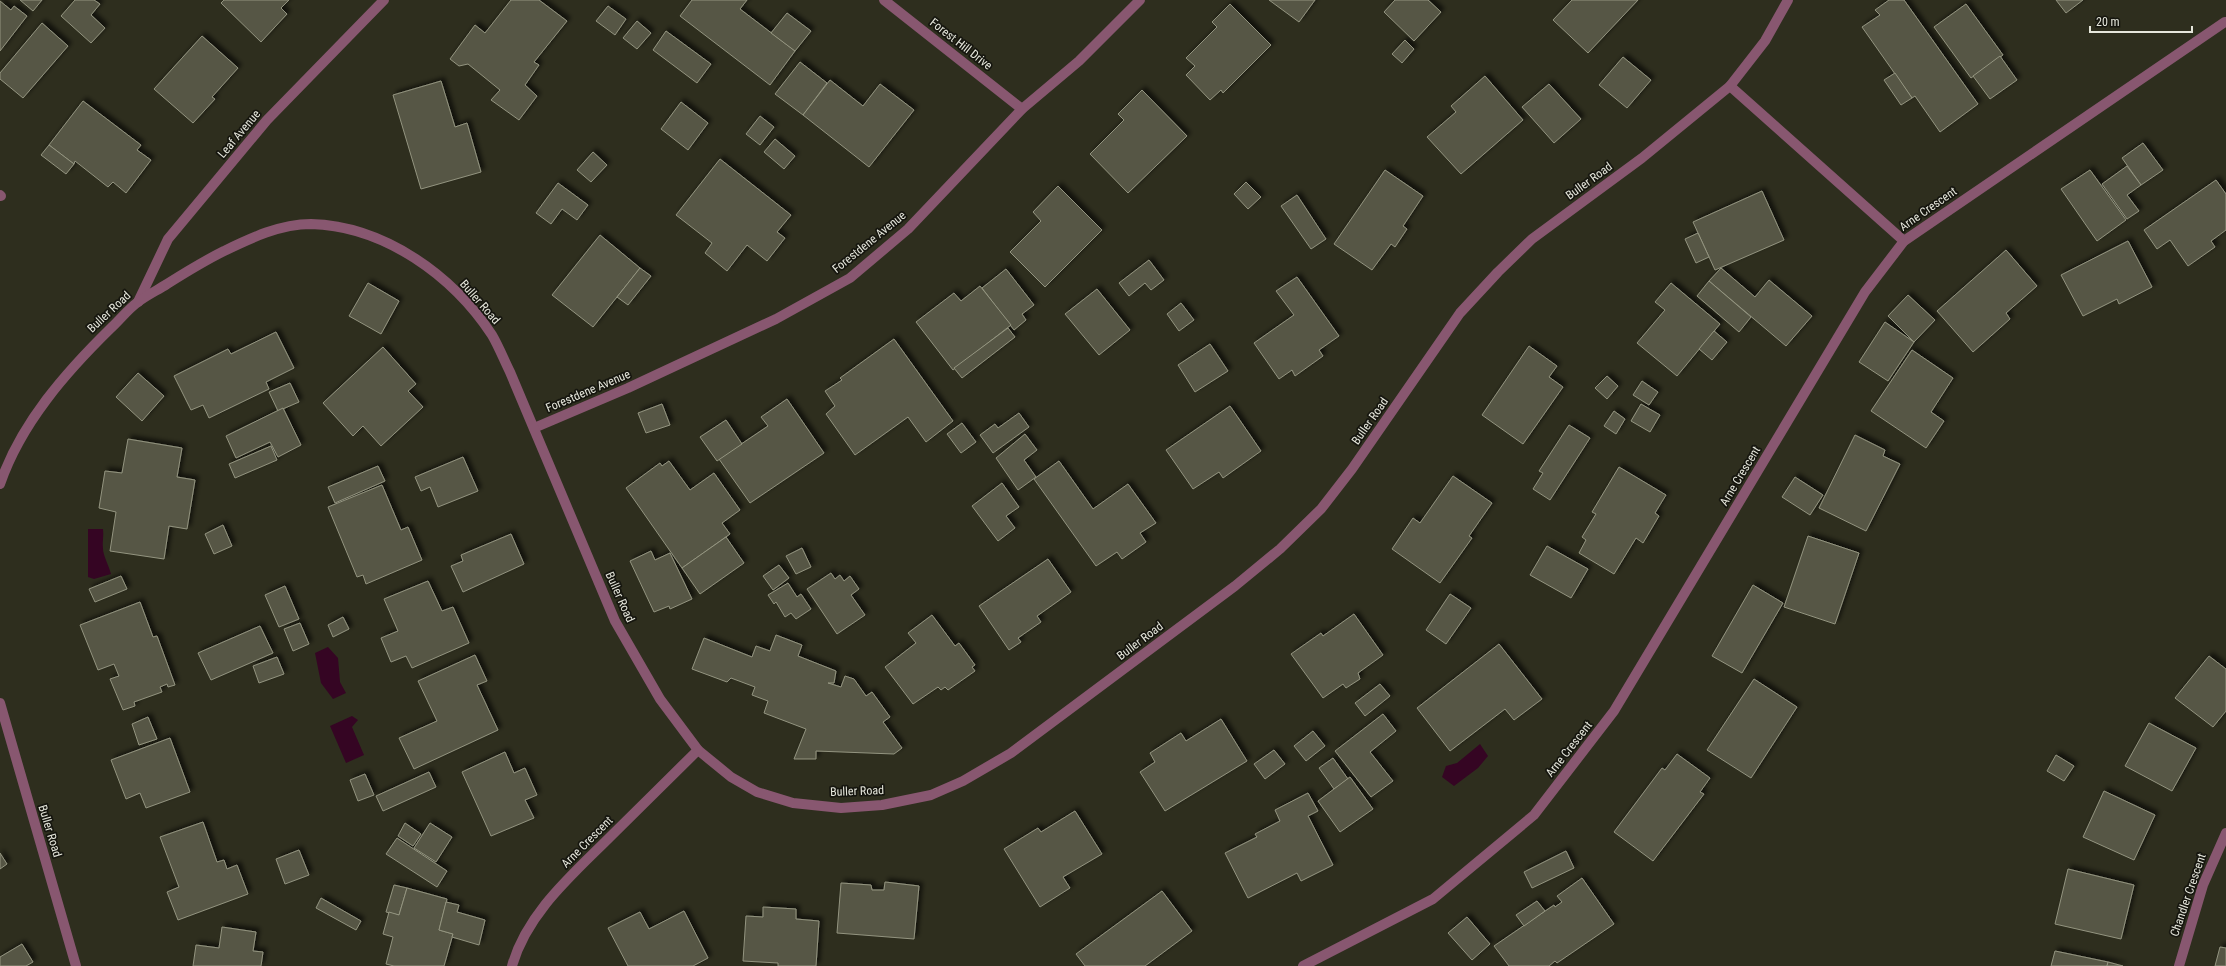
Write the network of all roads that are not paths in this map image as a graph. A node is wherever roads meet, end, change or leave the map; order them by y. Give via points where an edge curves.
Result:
1 (384, 0) edge
2 (884, 0) edge
3 (1140, 0) edge
4 (1788, 0) edge
5 (2225, 22) edge
6 (1730, 86) junction
7 (1022, 109) junction
8 (1904, 241) junction
9 (138, 302) junction
10 (534, 428) junction
11 (0, 484) edge
12 (0, 703) edge
13 (698, 750) junction
14 (2226, 833) edge
15 (76, 966) edge
16 (512, 966) edge
17 (1303, 966) edge
18 (2179, 966) edge

1 - 9 street, Leaf Avenue via 267,120 168,239
2 - 7 street, Forest Hill Drive
3 - 7 street, Forestdene Avenue via 1079,61
4 - 6 street, Buller Road via 1765,41
5 - 8 street, Arne Crescent
6 - 8 street
6 - 13 street, Buller Road via 1642,158 1532,239 1498,272 1460,313 1352,469 1320,509 1280,549 1235,586 1011,753 963,781 931,795 882,805 841,808 793,803 757,792 731,777
7 - 10 street, Forestdene Avenue via 908,229 850,278 776,319 628,388
8 - 17 street, Arne Crescent via 1865,292 1614,711 1534,815 1433,899
9 - 10 street, Buller Road via 210,258 254,236 291,226 311,224 346,229 391,244 415,258 426,265 466,303 492,336
9 - 11 street, Buller Road via 88,351 48,397 25,432
10 - 13 street, Buller Road via 615,621 660,700
12 - 15 street, Buller Road
13 - 16 street, Arne Crescent via 557,890 532,921 516,952
14 - 18 street, Chandler Crescent via 2203,885

